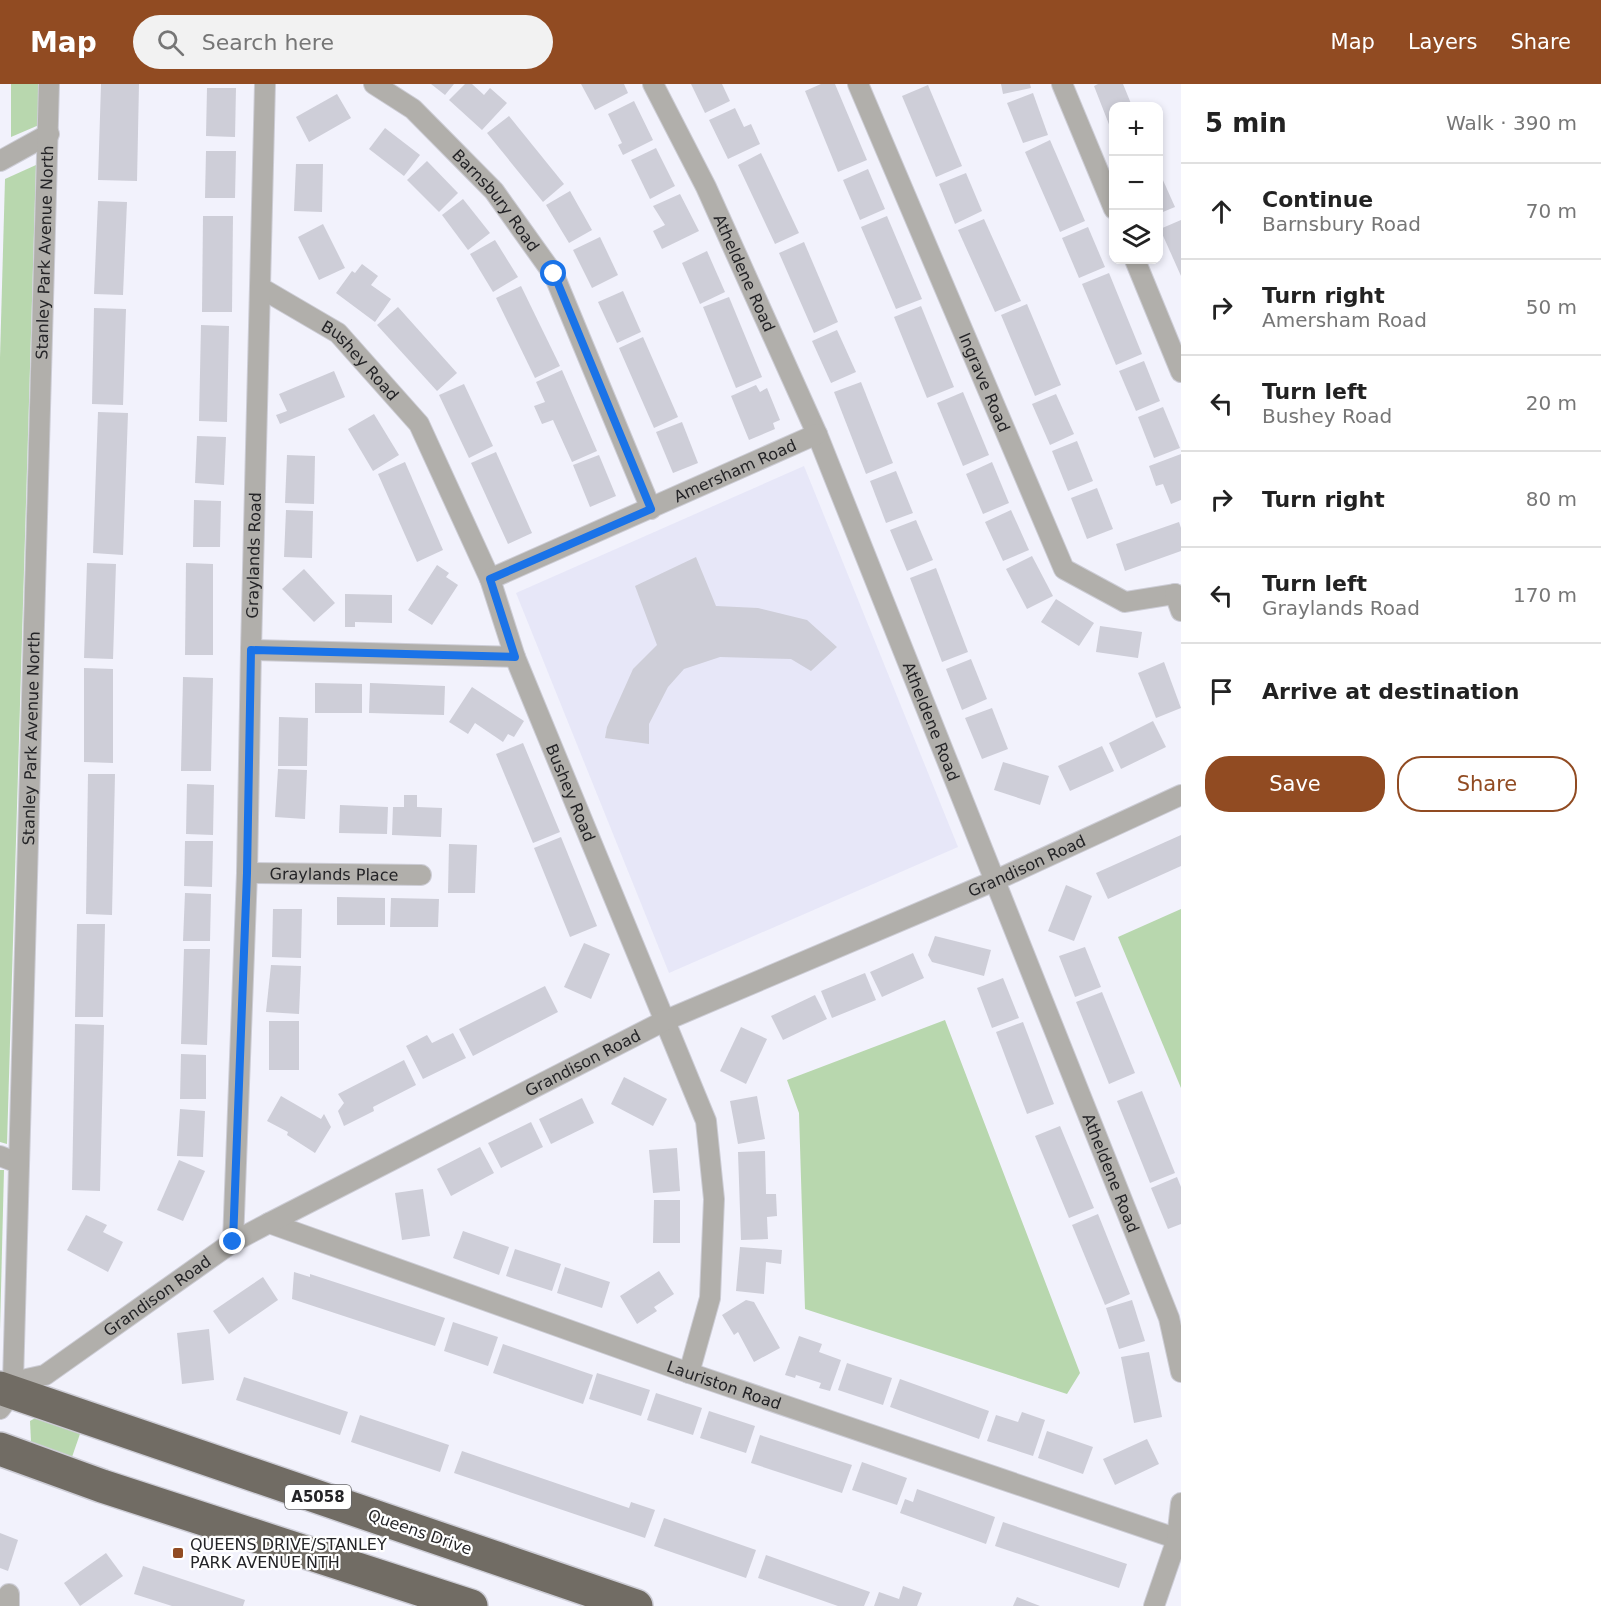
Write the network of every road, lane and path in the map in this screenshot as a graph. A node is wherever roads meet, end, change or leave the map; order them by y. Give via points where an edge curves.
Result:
1 (50, 84) edge
2 (266, 84) edge
3 (374, 84) edge
4 (653, 84) edge
5 (858, 84) edge
6 (1062, 84) edge
7 (49, 134) junction
8 (0, 160) edge
9 (1109, 199) edge
10 (1137, 264) edge
11 (261, 288) junction
12 (1181, 372) edge
13 (817, 435) junction
14 (651, 509) junction
15 (490, 579) junction
16 (1179, 598) edge
17 (251, 650) junction
18 (515, 657) junction
19 (1181, 795) edge
20 (247, 873) junction
21 (421, 875) dead end
22 (994, 881) junction
23 (664, 1021) junction
24 (9, 1160) edge
25 (268, 1223) junction
26 (233, 1242) junction
27 (1175, 1317) edge
28 (1181, 1372) edge
29 (689, 1373) junction
30 (6, 1393) edge
31 (0, 1449) edge
32 (1181, 1503) edge
33 (1179, 1539) edge
34 (471, 1606) edge
35 (636, 1606) edge
36 (1154, 1606) edge

1 - 7 street, Stanley Park Avenue North
2 - 11 street, Graylands Road
3 - 14 street, Barnsbury Road via 413,109 494,191 554,274
4 - 13 street, Atheldene Road via 706,187
5 - 16 street, Ingrave Road via 1064,568 1125,602
6 - 9 street
7 - 8 street
7 - 24 street, Stanley Park Avenue North
10 - 12 street
11 - 15 street, Bushey Road via 338,333 419,424
11 - 17 street, Graylands Road
13 - 14 street, Amersham Road
13 - 22 street, Atheldene Road
14 - 15 street, Amersham Road
15 - 18 street, Bushey Road
17 - 18 street
17 - 20 street, Graylands Road
18 - 23 street, Bushey Road
19 - 22 street, Grandison Road
20 - 21 street, Graylands Place
20 - 26 street, Graylands Road
22 - 23 street, Grandison Road
22 - 27 street, Atheldene Road
23 - 25 street, Grandison Road
23 - 29 street, Bushey Road via 706,1121 714,1199 710,1298
24 - 30 street, Stanley Park Avenue North
25 - 26 street, Grandison Road
25 - 29 street, Lauriston Road
26 - 30 street, Grandison Road via 45,1375
27 - 28 street, Atheldene Road
29 - 33 street, Lauriston Road
30 - 35 highway, Queens Drive / A5058
31 - 34 highway
32 - 33 street
33 - 36 street

